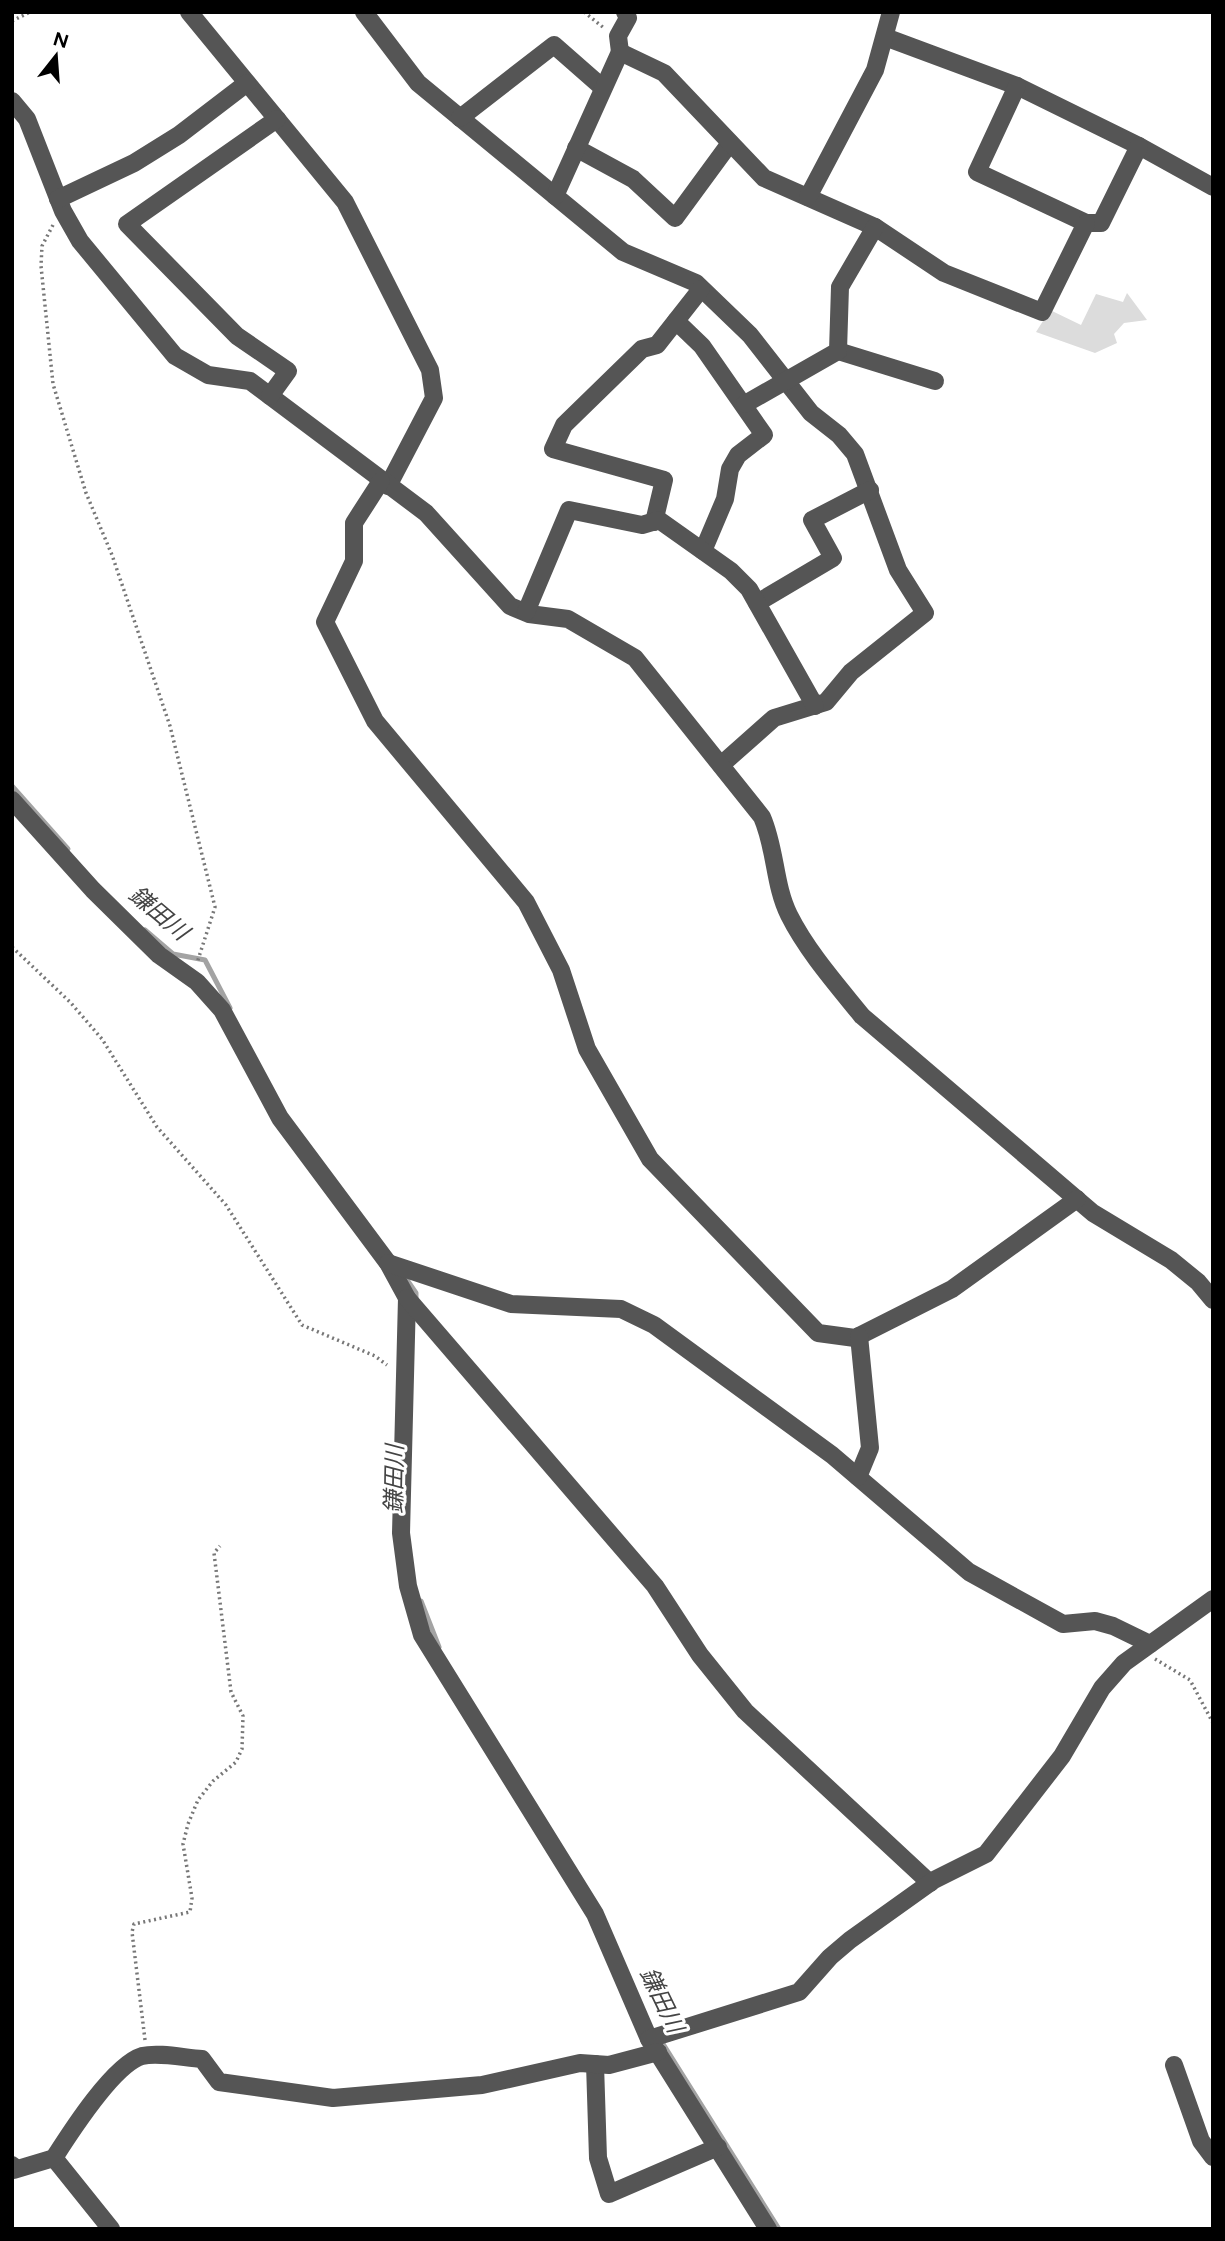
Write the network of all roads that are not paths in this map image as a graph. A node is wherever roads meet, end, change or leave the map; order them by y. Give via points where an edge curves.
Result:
1 (188, 12) edge
2 (364, 12) edge
3 (625, 12) edge
4 (891, 12) edge
5 (886, 37) junction
6 (619, 44) junction
7 (247, 83) junction
8 (1017, 86) junction
9 (603, 88) junction
10 (12, 101) edge
11 (460, 118) junction
12 (277, 119) junction
13 (730, 143) junction
14 (1139, 146) junction
15 (576, 148) junction
16 (1213, 187) edge
17 (555, 196) junction
18 (808, 197) junction
19 (60, 205) junction
20 (1086, 223) junction
21 (875, 226) junction
22 (701, 289) junction
23 (676, 321) junction
24 (838, 351) junction
25 (788, 381) junction
26 (935, 381) dead end
27 (270, 396) junction
28 (745, 404) junction
29 (385, 483) junction
30 (870, 490) junction
31 (654, 522) junction
32 (703, 551) junction
33 (757, 603) junction
34 (526, 612) junction
35 (815, 706) junction
36 (721, 765) junction
37 (12, 800) edge
38 (1077, 1199) junction
39 (388, 1263) junction
40 (407, 1298) junction
41 (1213, 1300) edge
42 (859, 1336) junction
43 (858, 1477) junction
44 (1213, 1599) edge
45 (1146, 1647) junction
46 (930, 1883) junction
47 (654, 2046) junction
48 (595, 2064) junction
49 (1174, 2065) dead end
50 (718, 2147) junction
51 (1213, 2157) edge
52 (54, 2158) junction
53 (12, 2165) edge
54 (111, 2229) edge
55 (768, 2229) edge

1 - 7 street
2 - 11 street via 418,83
3 - 6 street via 628,18
4 - 5 street
5 - 8 street
5 - 18 street via 875,70
6 - 9 street
6 - 13 street via 663,73
7 - 12 street
7 - 19 street via 179,135
8 - 14 street
8 - 20 street via 977,172
9 - 11 street via 554,45
9 - 15 street
10 - 19 street via 27,118
11 - 17 street
12 - 27 street via 127,225 237,337 288,371
12 - 29 street via 345,202 430,370 434,398
13 - 15 street via 675,218 633,179
13 - 18 street via 764,178
14 - 16 street
14 - 20 street via 1101,223
15 - 17 street
17 - 22 street via 623,253
18 - 21 street
19 - 27 street via 80,241 175,356 208,375 250,381
20 - 21 street via 1042,312 944,273
21 - 24 street via 840,287
22 - 23 street
22 - 25 street via 750,335
23 - 28 street via 702,346
23 - 31 street via 657,345 642,349 564,425 553,449 664,480
24 - 25 street
24 - 26 street
25 - 28 street
25 - 30 street via 810,413 855,454
27 - 29 street
28 - 32 street via 764,435 738,455 730,469 725,499
29 - 34 street via 445,530 510,606
29 - 42 street via 354,523 354,561 325,622 375,721 526,902 561,970 587,1049 649,1158 818,1333
30 - 33 street via 812,520 833,558
30 - 35 street via 898,570 925,613 851,672 826,702
31 - 32 street via 659,520
31 - 34 street via 642,525 569,510
32 - 33 street via 731,571
33 - 35 street
34 - 36 street via 568,619 635,658
35 - 36 street via 774,718
36 - 38 street via 762,817 772,840 789,915 862,1016
37 - 39 street via 102,899 222,1010 280,1118
38 - 41 street via 1171,1260
38 - 42 street via 953,1289
39 - 40 street
39 - 43 street via 511,1304 621,1309 653,1325
40 - 46 street via 655,1586 700,1655 745,1711
40 - 47 street via 401,1533 408,1586 422,1634 595,1914
42 - 43 street via 870,1448
43 - 45 street via 969,1572 1063,1624 1095,1621 1113,1626
44 - 45 street
45 - 46 street via 1102,1688 1062,1756 986,1854
46 - 47 street via 850,1940 799,1992
47 - 48 street via 608,2065
47 - 50 street
48 - 50 street via 598,2158 609,2194
48 - 52 street via 580,2063 482,2085 332,2098 219,2082 202,2059 143,2056 130,2063 86,2108
49 - 51 street via 1201,2141
50 - 55 street
52 - 53 street via 15,2170
52 - 54 street

